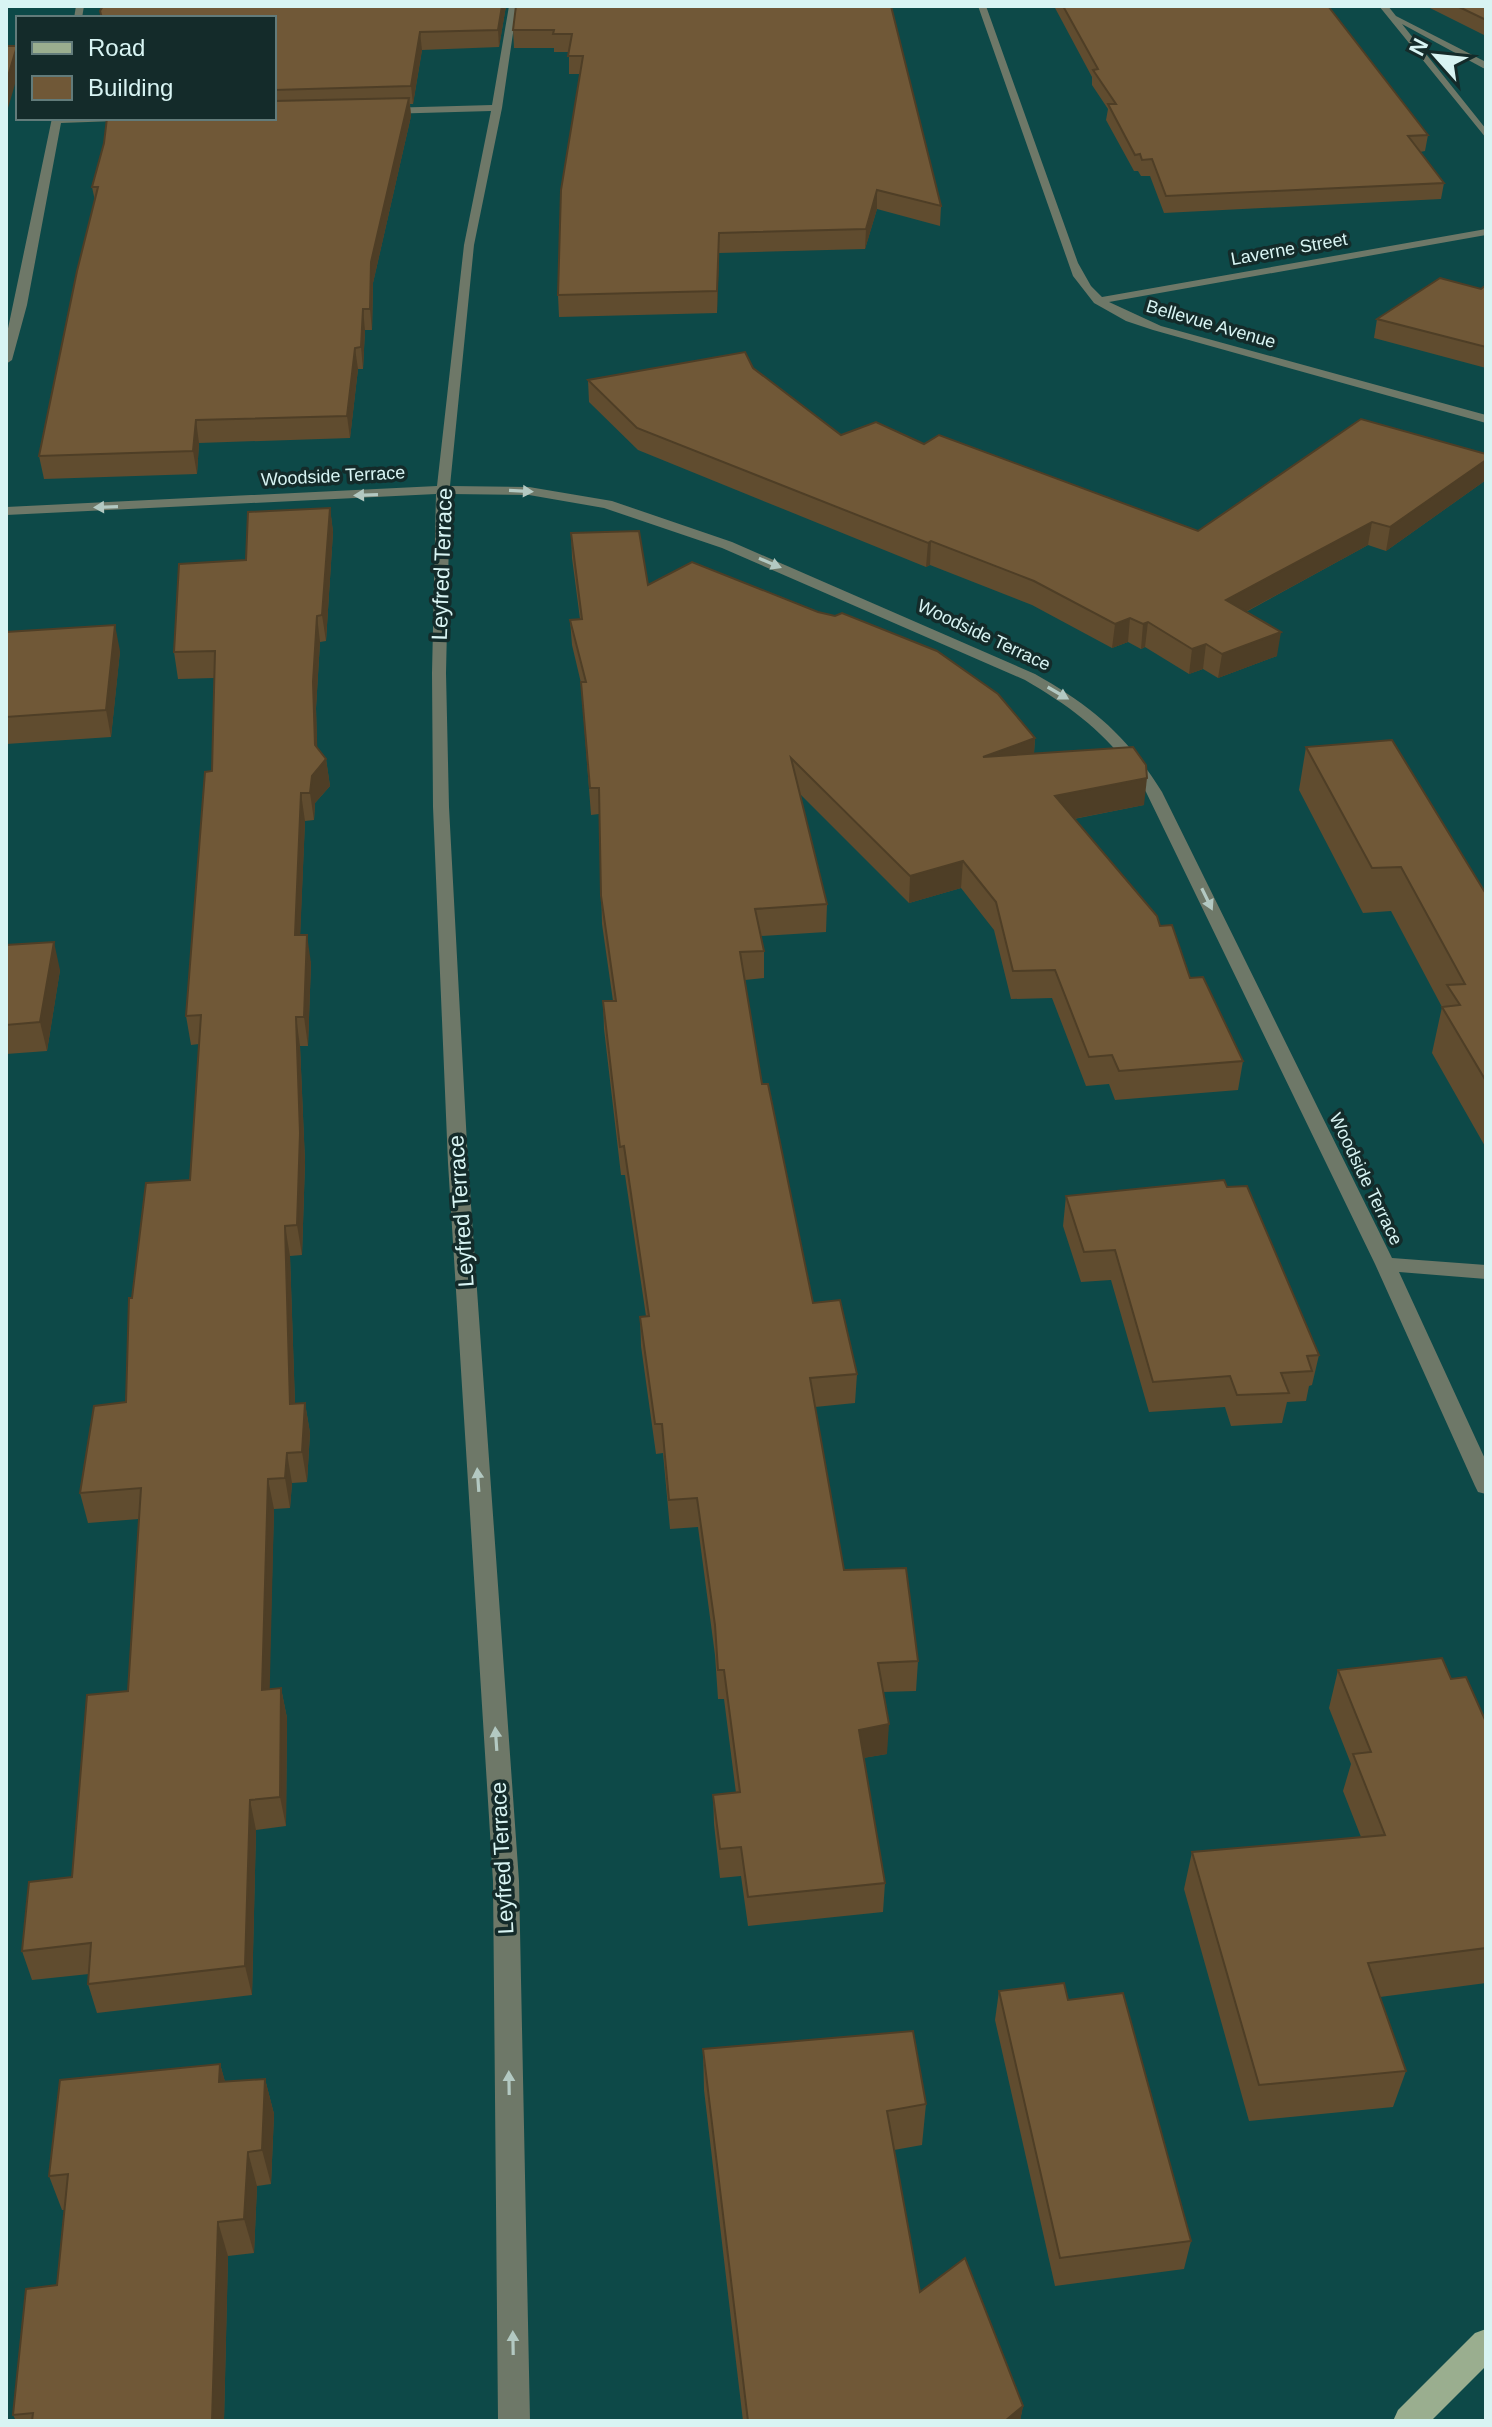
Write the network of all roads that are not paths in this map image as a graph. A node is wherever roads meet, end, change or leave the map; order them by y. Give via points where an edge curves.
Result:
1 (513, 6) edge
2 (982, 6) edge
3 (1386, 10) edge
4 (1486, 66) edge
5 (497, 108) junction
6 (369, 111) edge
7 (57, 120) edge
8 (1486, 135) edge
9 (1486, 232) edge
10 (1098, 301) junction
11 (6, 360) edge
12 (1486, 419) edge
13 (443, 490) junction
14 (6, 511) edge
15 (1385, 1264) junction
16 (1486, 1272) edge
17 (1486, 1486) edge
18 (1486, 2344) edge
19 (514, 2421) edge
20 (1409, 2421) edge

1 - 5 street, Leyfred Terrace
2 - 10 street, Bellevue Avenue via 1072,263 1083,287
3 - 4 street
3 - 8 street
5 - 6 street
5 - 13 street, Leyfred Terrace via 465,275
7 - 11 street
9 - 10 street, Laverne Street
10 - 12 street, Bellevue Avenue via 1157,328
13 -> 14 street, Woodside Terrace
13 -> 15 street, Woodside Terrace via 548,493 607,504 727,545 964,646 1092,715 1119,741 1154,792
19 -> 13 street, Leyfred Terrace via 506,1881 458,1163 441,807
15 - 16 street
15 - 17 street, Woodside Terrace
18 - 20 main road

